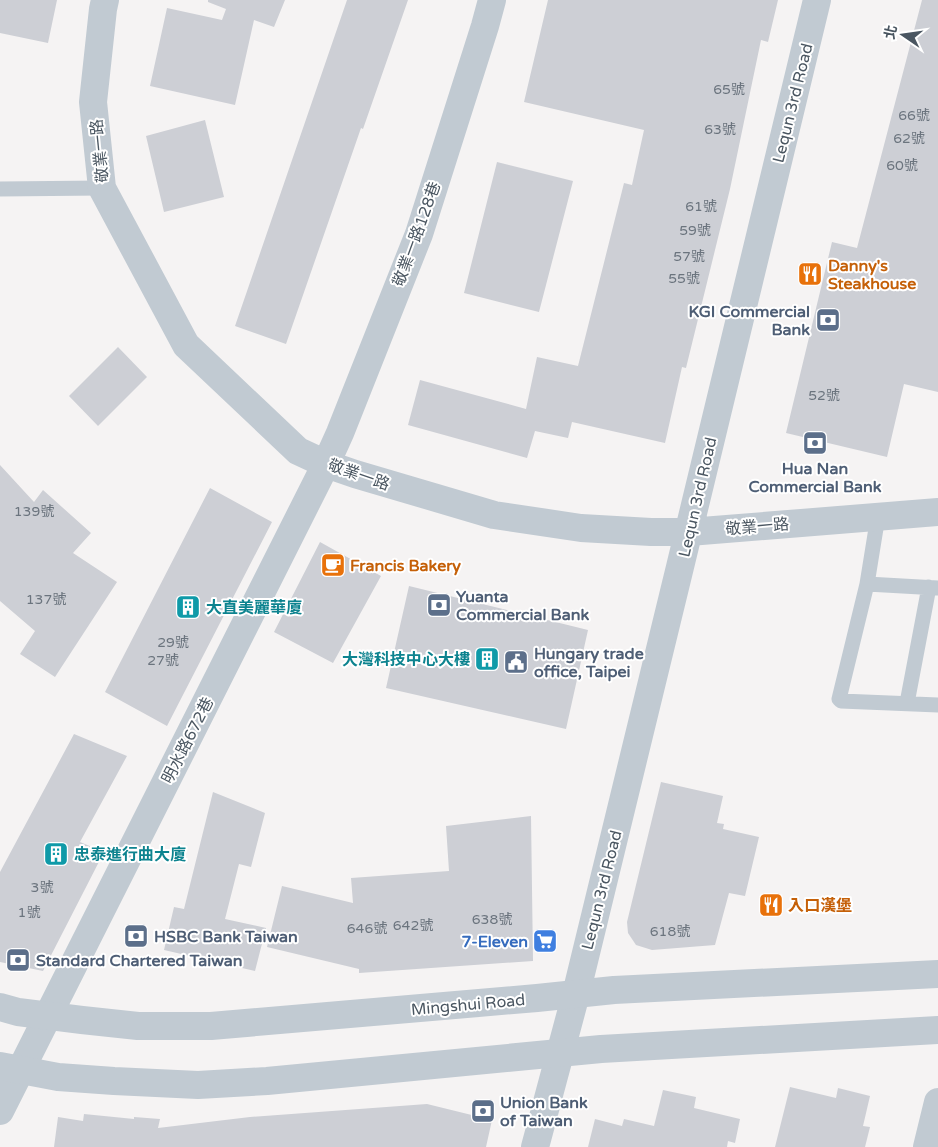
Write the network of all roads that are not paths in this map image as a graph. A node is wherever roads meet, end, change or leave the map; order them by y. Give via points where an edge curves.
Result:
1 (105, 0) edge
2 (492, 0) edge
3 (817, 0) edge
4 (102, 188) junction
5 (0, 189) edge
6 (326, 464) junction
7 (938, 512) edge
8 (878, 516) junction
9 (688, 532) junction
10 (867, 584) junction
11 (933, 587) edge
12 (907, 703) junction
13 (938, 705) edge
14 (938, 974) edge
15 (576, 994) junction
16 (0, 1007) edge
17 (48, 1016) junction
18 (938, 1030) edge
19 (560, 1054) junction
20 (10, 1068) edge
21 (938, 1102) edge
22 (0, 1111) edge
23 (535, 1147) edge
24 (927, 1147) edge

1 - 4 street, 敬業一路 via 94,102
2 - 6 street, 敬業一路128巷 via 419,234
3 - 9 street, Lequn 3rd Road
4 - 5 lane
4 - 6 street, 敬業一路 via 186,345 298,451
6 - 9 street, 敬業一路 via 494,515 581,528
6 - 17 street, 明水路672巷
7 - 8 street, 敬業一路
8 - 9 street, 敬業一路
8 - 10 lane
9 - 15 street, Lequn 3rd Road
10 - 11 lane
10 - 12 lane via 839,699
11 - 12 lane
12 - 13 lane
14 - 15 street, Mingshui Road
15 - 17 street, Mingshui Road via 211,1026 138,1026
15 - 19 street, Lequn 3rd Road
16 - 17 street, Mingshui Road
17 - 20 street, 明水路672巷
18 - 19 street
19 - 20 street via 198,1085 58,1077
19 - 23 street, Lequn 3rd Road
20 - 22 street, 明水路672巷
21 - 24 street

